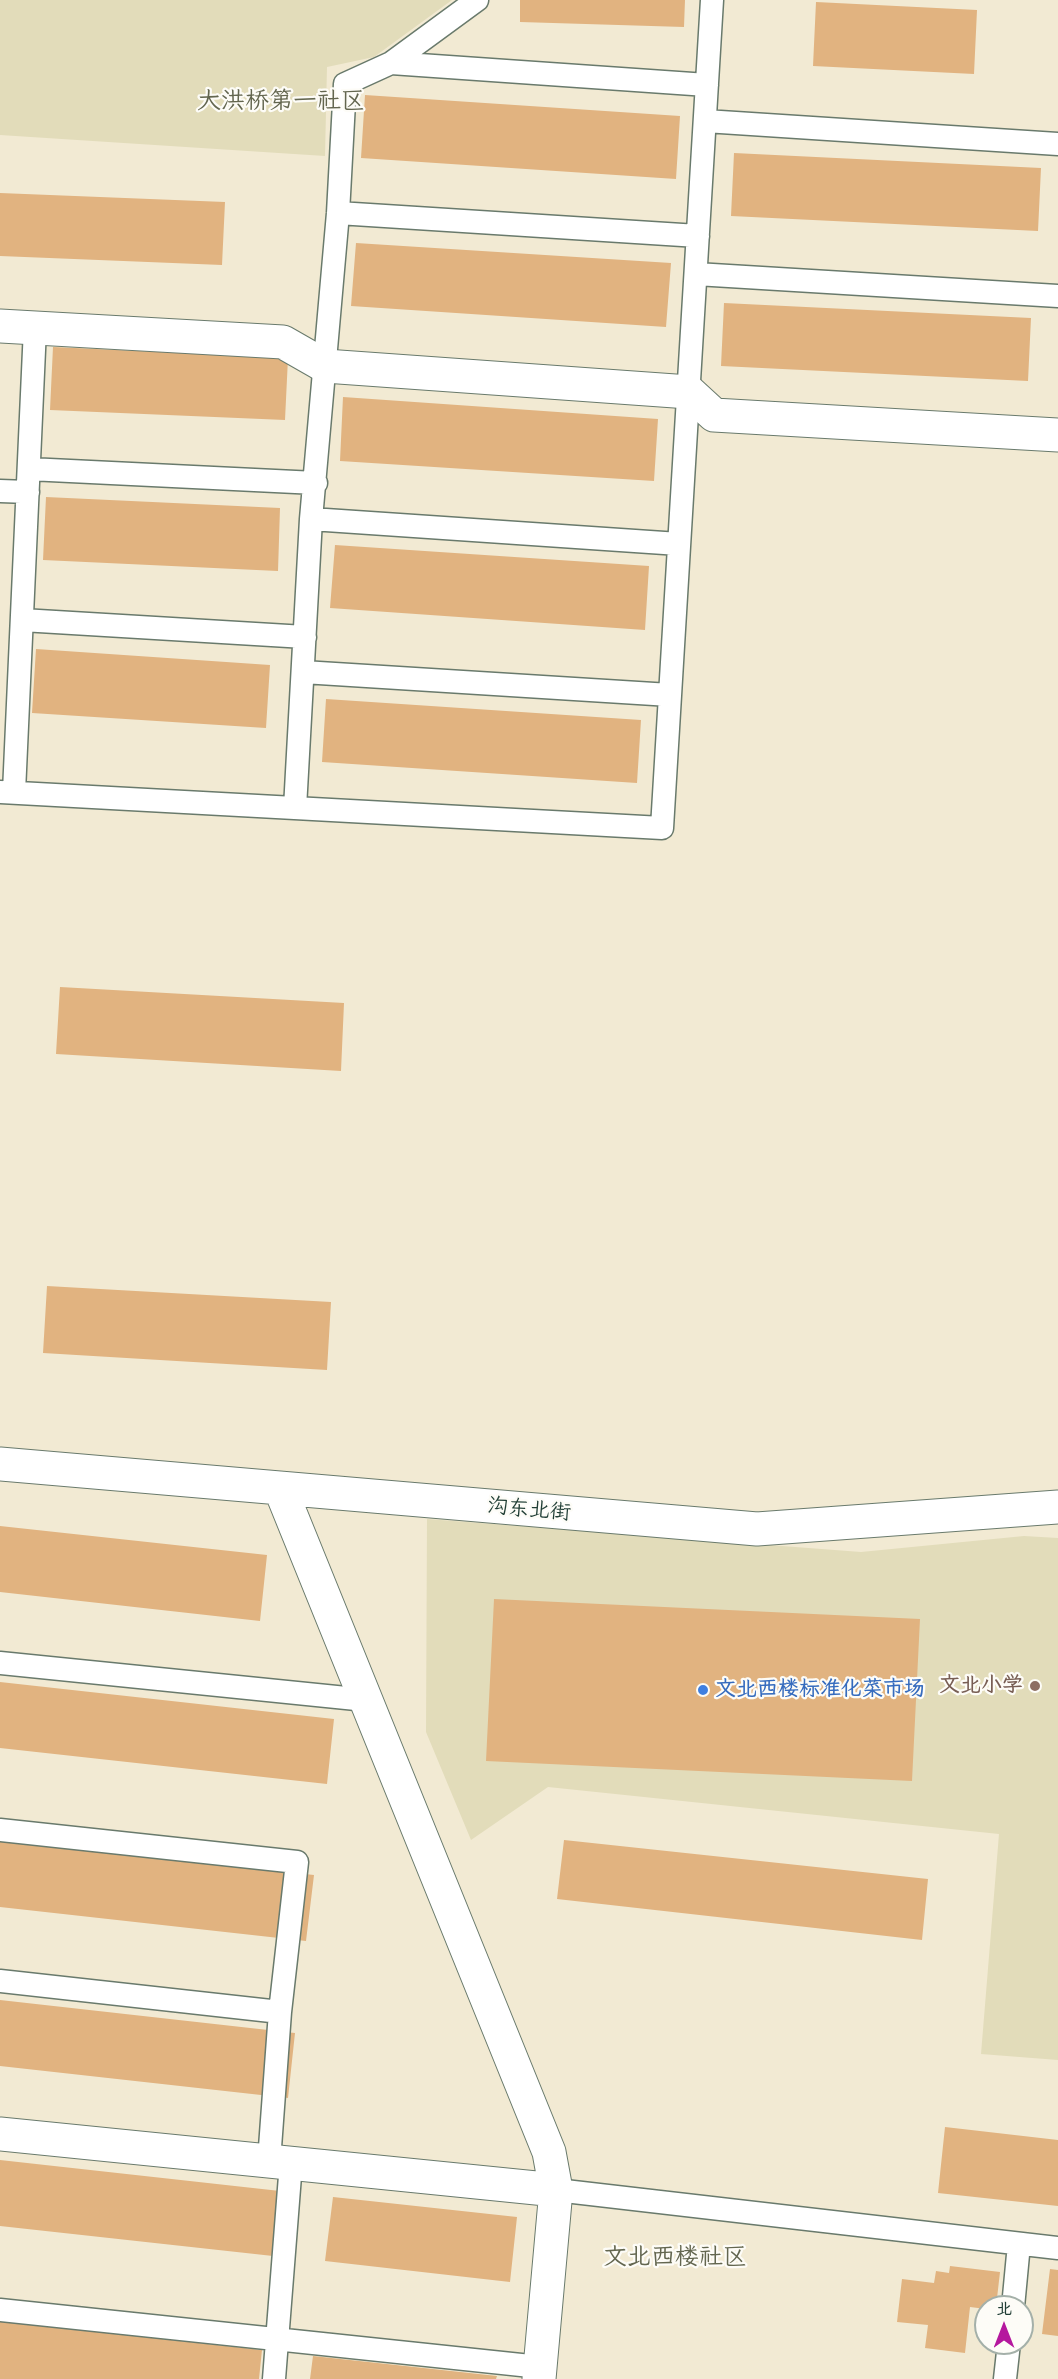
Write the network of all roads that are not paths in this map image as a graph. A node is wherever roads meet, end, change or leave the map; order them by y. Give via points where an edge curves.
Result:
1 (477, 0) edge
2 (712, 0) edge
3 (391, 63) junction
4 (707, 85) junction
5 (705, 121) junction
6 (1058, 144) edge
7 (338, 213) junction
8 (698, 236) junction
9 (696, 274) junction
10 (1058, 296) edge
11 (0, 326) edge
12 (35, 328) junction
13 (325, 366) junction
14 (689, 392) junction
15 (1058, 435) edge
16 (29, 469) junction
17 (316, 483) junction
18 (0, 490) edge
19 (28, 492) junction
20 (311, 519) junction
21 (679, 544) junction
22 (14, 634) edge
23 (305, 637) junction
24 (303, 672) junction
25 (670, 695) junction
26 (7, 792) edge
27 (295, 808) junction
28 (0, 1464) edge
29 (280, 1488) junction
30 (1058, 1507) edge
31 (0, 1663) edge
32 (366, 1700) junction
33 (0, 1830) edge
34 (0, 1981) edge
35 (280, 2012) junction
36 (0, 2134) edge
37 (280, 2162) junction
38 (556, 2190) junction
39 (1019, 2244) junction
40 (1058, 2248) edge
41 (1014, 2295) edge
42 (0, 2310) edge
43 (278, 2339) junction
44 (1008, 2355) edge
45 (540, 2373) edge
46 (274, 2379) edge
47 (1005, 2379) edge

1 - 3 lane
2 - 4 lane
3 - 4 lane
3 - 7 lane via 345,84
4 - 5 lane
5 - 6 lane
5 - 8 lane
7 - 8 lane
7 - 13 lane
8 - 9 lane
9 - 10 lane
9 - 14 lane
11 - 12 street
12 - 13 street via 283,342
12 - 16 lane
13 - 14 street
13 - 17 lane
14 - 15 street via 714,415
14 - 21 lane
16 - 17 lane
16 - 19 lane
17 - 20 lane
18 - 19 lane
19 - 22 lane
20 - 21 lane
20 - 23 lane
21 - 25 lane
22 - 23 lane
22 - 26 lane
23 - 24 lane
24 - 25 lane
24 - 27 lane
25 - 27 lane via 662,828
26 - 27 lane
28 - 29 street, 沟东北街
29 - 30 street, 沟东北街 via 757,1529
29 - 32 street
31 - 32 lane
32 - 38 street via 549,2152
33 - 35 lane via 297,1862
34 - 35 lane
35 - 37 lane
36 - 37 street
37 - 38 street
37 - 43 lane
38 - 39 lane
38 - 45 street
39 - 40 lane
39 - 41 lane
42 - 43 lane
43 - 45 lane
43 - 46 lane
44 - 47 lane

